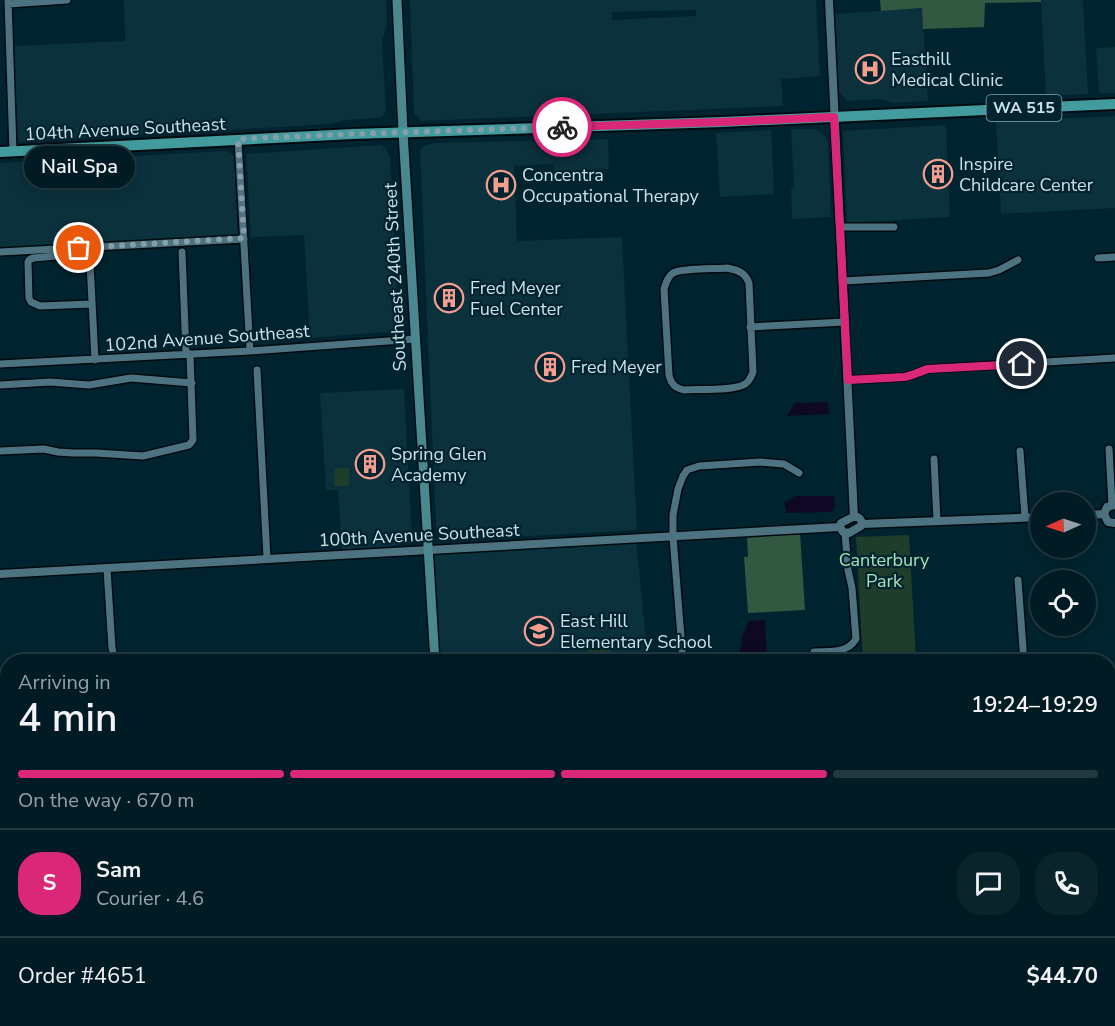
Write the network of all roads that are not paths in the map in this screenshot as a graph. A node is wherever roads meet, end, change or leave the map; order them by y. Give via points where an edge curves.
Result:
1 (67, 0) edge
2 (397, 0) edge
3 (829, 0) edge
4 (8, 2) edge
5 (1115, 105) edge
6 (834, 117) junction
7 (403, 132) junction
8 (238, 139) junction
9 (13, 151) junction
10 (0, 152) edge
11 (840, 227) junction
12 (894, 227) dead end
13 (244, 238) junction
14 (0, 252) edge
15 (182, 252) dead end
16 (1115, 257) edge
17 (1098, 258) dead end
18 (1018, 260) dead end
19 (843, 281) junction
20 (92, 304) junction
21 (845, 322) junction
22 (750, 327) junction
23 (416, 339) junction
24 (253, 350) junction
25 (188, 354) junction
26 (1115, 358) edge
27 (95, 360) junction
28 (256, 360) dead end
29 (0, 364) edge
30 (257, 370) dead end
31 (848, 380) junction
32 (192, 382) junction
33 (0, 385) edge
34 (1109, 448) dead end
35 (0, 451) edge
36 (1020, 451) dead end
37 (934, 459) dead end
38 (799, 473) dead end
39 (1114, 505) edge
40 (1096, 514) edge
41 (1104, 514) junction
42 (854, 517) junction
43 (1025, 517) junction
44 (1030, 517) edge
45 (937, 521) junction
46 (862, 524) junction
47 (1115, 525) edge
48 (842, 530) junction
49 (673, 537) junction
50 (428, 551) junction
51 (267, 558) junction
52 (107, 569) junction
53 (0, 574) edge
54 (1018, 580) dead end
55 (814, 652) dead end
56 (113, 654) edge
57 (435, 654) edge
58 (682, 654) edge
59 (1023, 654) edge

1 - 4 street
2 - 7 main road, Southeast 240th Street
3 - 6 street
4 - 9 street
5 - 6 main road, 104th Avenue Southeast / WA 515
6 - 7 main road, 104th Avenue Southeast / WA 515
6 - 11 street
7 - 8 main road, 104th Avenue Southeast / WA 515
7 - 23 main road, Southeast 240th Street
8 - 9 main road, 104th Avenue Southeast / WA 515
8 - 13 street
9 - 10 main road, 104th Avenue Southeast / WA 515
11 - 12 street
11 - 19 street
13 - 14 street
13 - 24 street
15 - 25 street
16 - 17 street
18 - 19 street via 989,273
19 - 21 street
20 - 20 street via 35,305 29,298 29,260 87,257
20 - 27 street
21 - 22 street
21 - 31 street
22 - 22 street via 753,372 747,382 736,388 684,390 670,381 664,289 669,277 678,271 727,268 744,274 749,283
23 - 24 street, 102nd Avenue Southeast
23 - 50 main road, Southeast 240th Street
24 - 25 street, 102nd Avenue Southeast
24 - 28 street
25 - 27 street, 102nd Avenue Southeast
25 - 32 street
26 - 31 street via 928,369 912,376
27 - 29 street, 102nd Avenue Southeast
30 - 51 street
31 - 42 street
32 - 33 street via 131,378 89,385
32 - 35 street via 193,440 189,445 143,456 44,448
34 - 39 street
36 - 43 street
37 - 45 street
38 - 49 street via 776,462 703,465 687,470 678,489
39 - 41 street via 1105,509
40 - 41 street
41 - 47 street
42 - 46 street via 860,518
42 - 48 street via 842,522
43 - 44 street
43 - 45 street
45 - 46 street
46 - 48 street via 860,528
48 - 49 street, 100th Avenue Southeast
48 - 55 street via 856,639 841,650
49 - 50 street, 100th Avenue Southeast
49 - 58 street
50 - 51 street, 100th Avenue Southeast
50 - 57 main road, Southeast 240th Street
51 - 52 street, 100th Avenue Southeast
52 - 53 street, 100th Avenue Southeast
52 - 56 street
54 - 59 street

